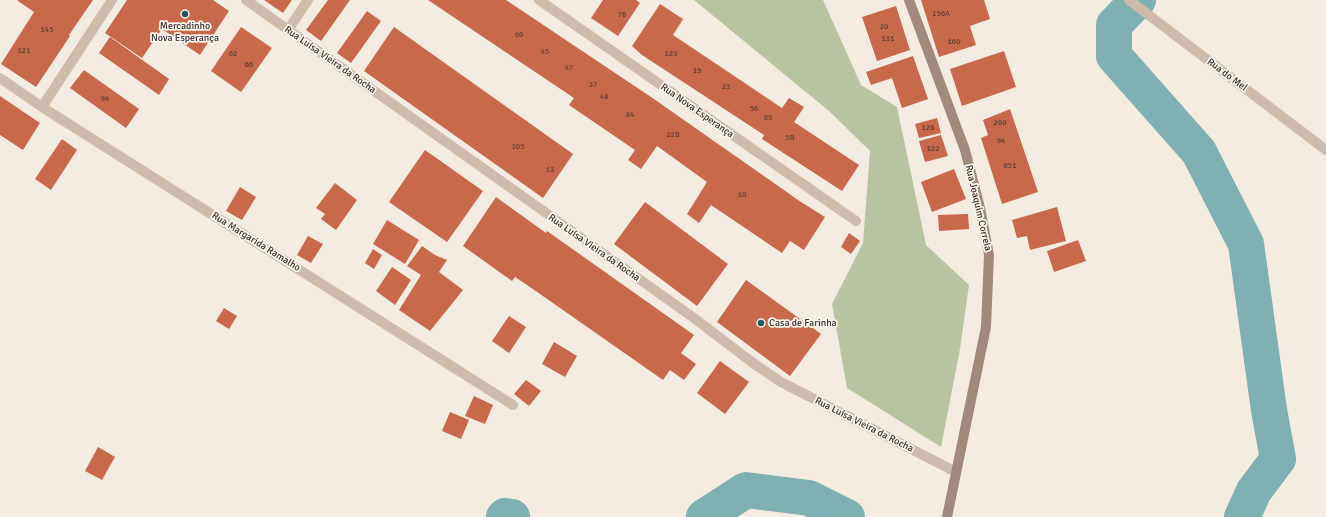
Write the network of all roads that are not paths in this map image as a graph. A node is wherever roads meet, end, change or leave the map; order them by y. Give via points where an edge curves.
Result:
1 (112, 0) edge
2 (246, 0) edge
3 (308, 0) edge
4 (539, 0) edge
5 (909, 0) edge
6 (1129, 0) edge
7 (288, 30) junction
8 (0, 78) edge
9 (42, 107) junction
10 (1326, 150) edge
11 (856, 221) dead end
12 (513, 405) dead end
13 (956, 472) junction
14 (947, 517) edge

1 - 9 street
2 - 7 street, Rua Luísa Vieira da Rocha
3 - 7 street
4 - 11 street, Rua Nova Esperança
5 - 13 street, Rua Joaquim Correia via 965,150 989,255 986,327
6 - 10 street, Rua do Mel
7 - 13 street, Rua Luísa Vieira da Rocha via 781,382
8 - 9 street, Rua Margarida Ramalho
9 - 12 street, Rua Margarida Ramalho
13 - 14 street, Rua Joaquim Correia

